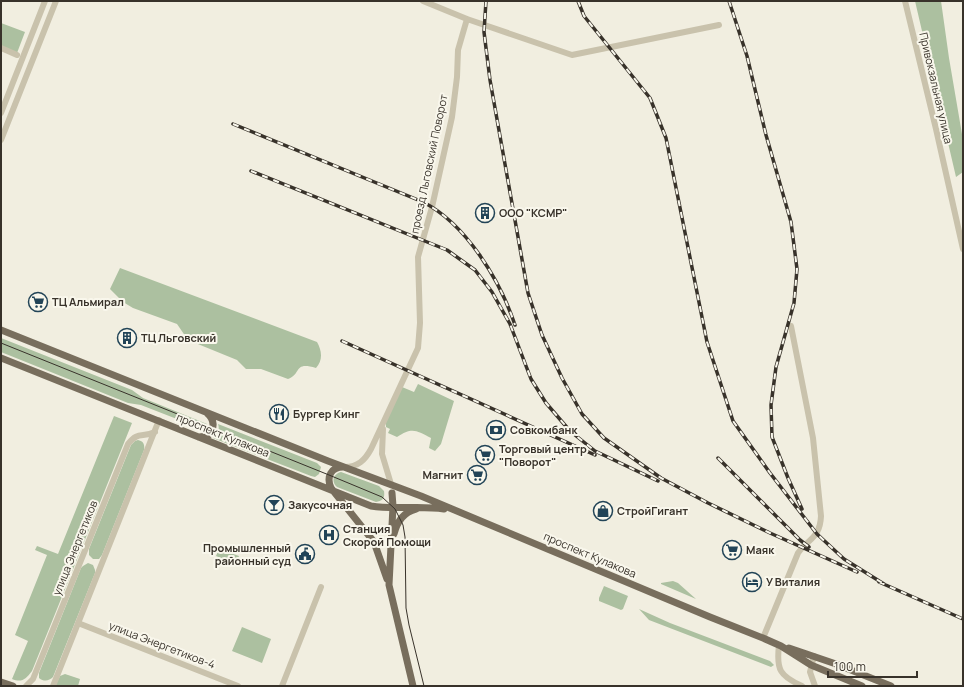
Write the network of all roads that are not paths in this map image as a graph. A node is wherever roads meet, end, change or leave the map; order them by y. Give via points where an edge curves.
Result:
1 (45, 1) edge
2 (56, 1) edge
3 (423, 1) edge
4 (905, 1) edge
5 (467, 19) junction
6 (719, 25) dead end
7 (1, 48) edge
8 (17, 55) dead end
9 (1, 113) edge
10 (1, 140) edge
11 (963, 249) edge
12 (791, 326) dead end
13 (1, 330) edge
14 (1, 358) edge
15 (207, 413) junction
16 (160, 420) junction
17 (384, 421) junction
18 (155, 432) junction
19 (197, 436) junction
20 (343, 467) junction
21 (391, 484) junction
22 (333, 491) junction
23 (392, 493) junction
24 (371, 506) junction
25 (422, 507) junction
26 (393, 508) junction
27 (454, 511) junction
28 (390, 553) junction
29 (389, 586) junction
30 (321, 587) dead end
31 (78, 623) junction
32 (763, 638) junction
33 (780, 646) junction
34 (814, 656) junction
35 (811, 665) junction
36 (1, 682) edge
37 (13, 686) edge
38 (26, 686) edge
39 (53, 686) edge
40 (238, 686) edge
41 (282, 686) edge
42 (413, 686) edge
43 (802, 686) edge
44 (815, 686) edge
45 (862, 686) edge
46 (891, 686) edge

1 - 9 street
2 - 10 street
3 - 5 street
4 - 11 street, Привокзальная улица
5 - 6 street via 572,55
5 - 17 street, проезд Льговский Поворот via 458,50 452,117 418,257 418,348
7 - 8 street
12 - 32 street via 813,438 821,516 817,534 798,554
13 - 15 main road, проспект Кулакова
14 - 16 main road, проспект Кулакова
15 - 19 main road via 213,420 212,430 208,436
15 - 20 main road, проспект Кулакова
16 - 18 street
16 - 19 main road, проспект Кулакова
17 - 20 street, проезд Льговский Поворот via 366,457 354,466
17 - 21 street via 382,454
18 - 31 street
18 - 38 street, улица Энергетиков via 138,435 128,444 33,679
19 - 22 main road, проспект Кулакова
20 - 21 main road, проспект Кулакова
20 - 22 main road via 334,469 329,475
21 - 23 main road
21 - 27 main road, проспект Кулакова
22 - 24 main road
22 - 29 main road, проспект Кулакова via 374,542
23 - 24 main road via 390,501 385,505
23 - 26 main road
24 - 26 main road
25 - 26 main road
25 - 27 main road
25 - 28 main road via 413,509 402,517 395,530
26 - 28 main road
27 - 32 main road, проспект Кулакова
28 - 29 main road
29 - 42 main road
30 - 41 street
31 - 39 street
31 - 40 street, улица Энергетиков-4
32 - 33 main road, проспект Кулакова
33 - 34 main road, проспект Кулакова
33 - 35 main road, проспект Кулакова
33 - 43 street via 779,667 784,676
34 - 35 street
34 - 46 main road, проспект Кулакова
35 - 44 street via 811,678
35 - 45 main road, проспект Кулакова
36 - 37 main road

